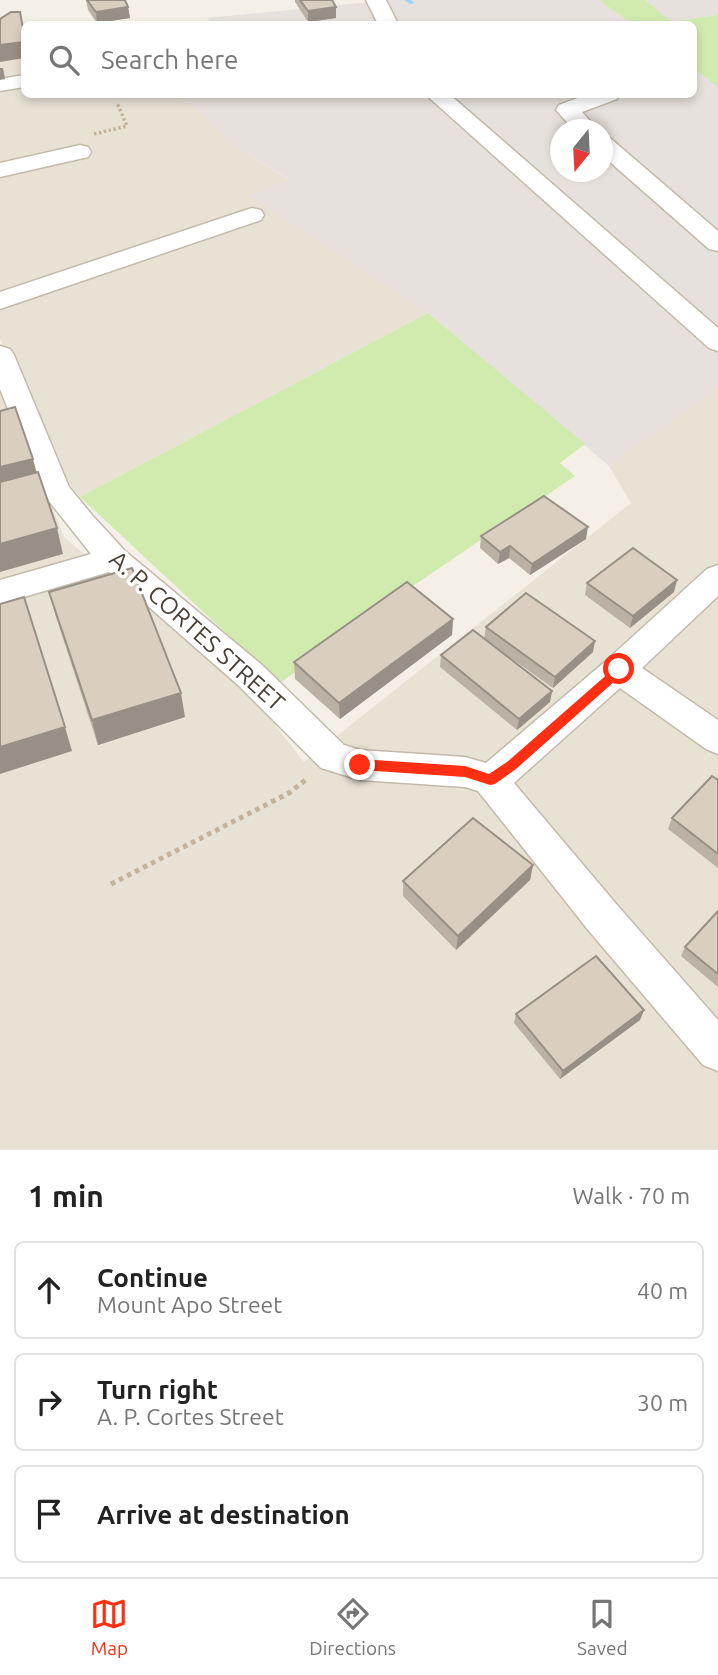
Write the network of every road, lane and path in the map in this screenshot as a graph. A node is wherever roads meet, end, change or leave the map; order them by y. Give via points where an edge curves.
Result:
1 (376, 0) edge
2 (386, 21) edge
3 (21, 82) edge
4 (0, 85) edge
5 (440, 98) edge
6 (591, 98) edge
7 (117, 103) dead end
8 (576, 119) edge
9 (80, 152) joint
10 (613, 152) edge
11 (0, 170) edge
12 (251, 215) dead end
13 (718, 244) edge
14 (0, 301) edge
15 (718, 342) edge
16 (0, 355) edge
17 (114, 559) junction
18 (718, 577) edge
19 (0, 592) edge
20 (619, 669) junction
21 (718, 739) edge
22 (333, 757) junction
23 (490, 780) junction
24 (111, 884) dead end
25 (718, 1051) edge

1 - 2 street
3 - 4 street
5 - 15 street
6 - 8 street via 567,110
7 - 9 path via 127,125 74,139
9 - 11 street
10 - 13 street
12 - 14 street
16 - 17 street, A. P. CORTES STREET via 56,491
17 - 19 street
17 - 22 street, A. P. CORTES STREET via 250,675
18 - 20 street
20 - 21 street
20 - 23 street
22 - 23 street via 360,765 465,772
22 - 24 path via 289,793
23 - 25 street

